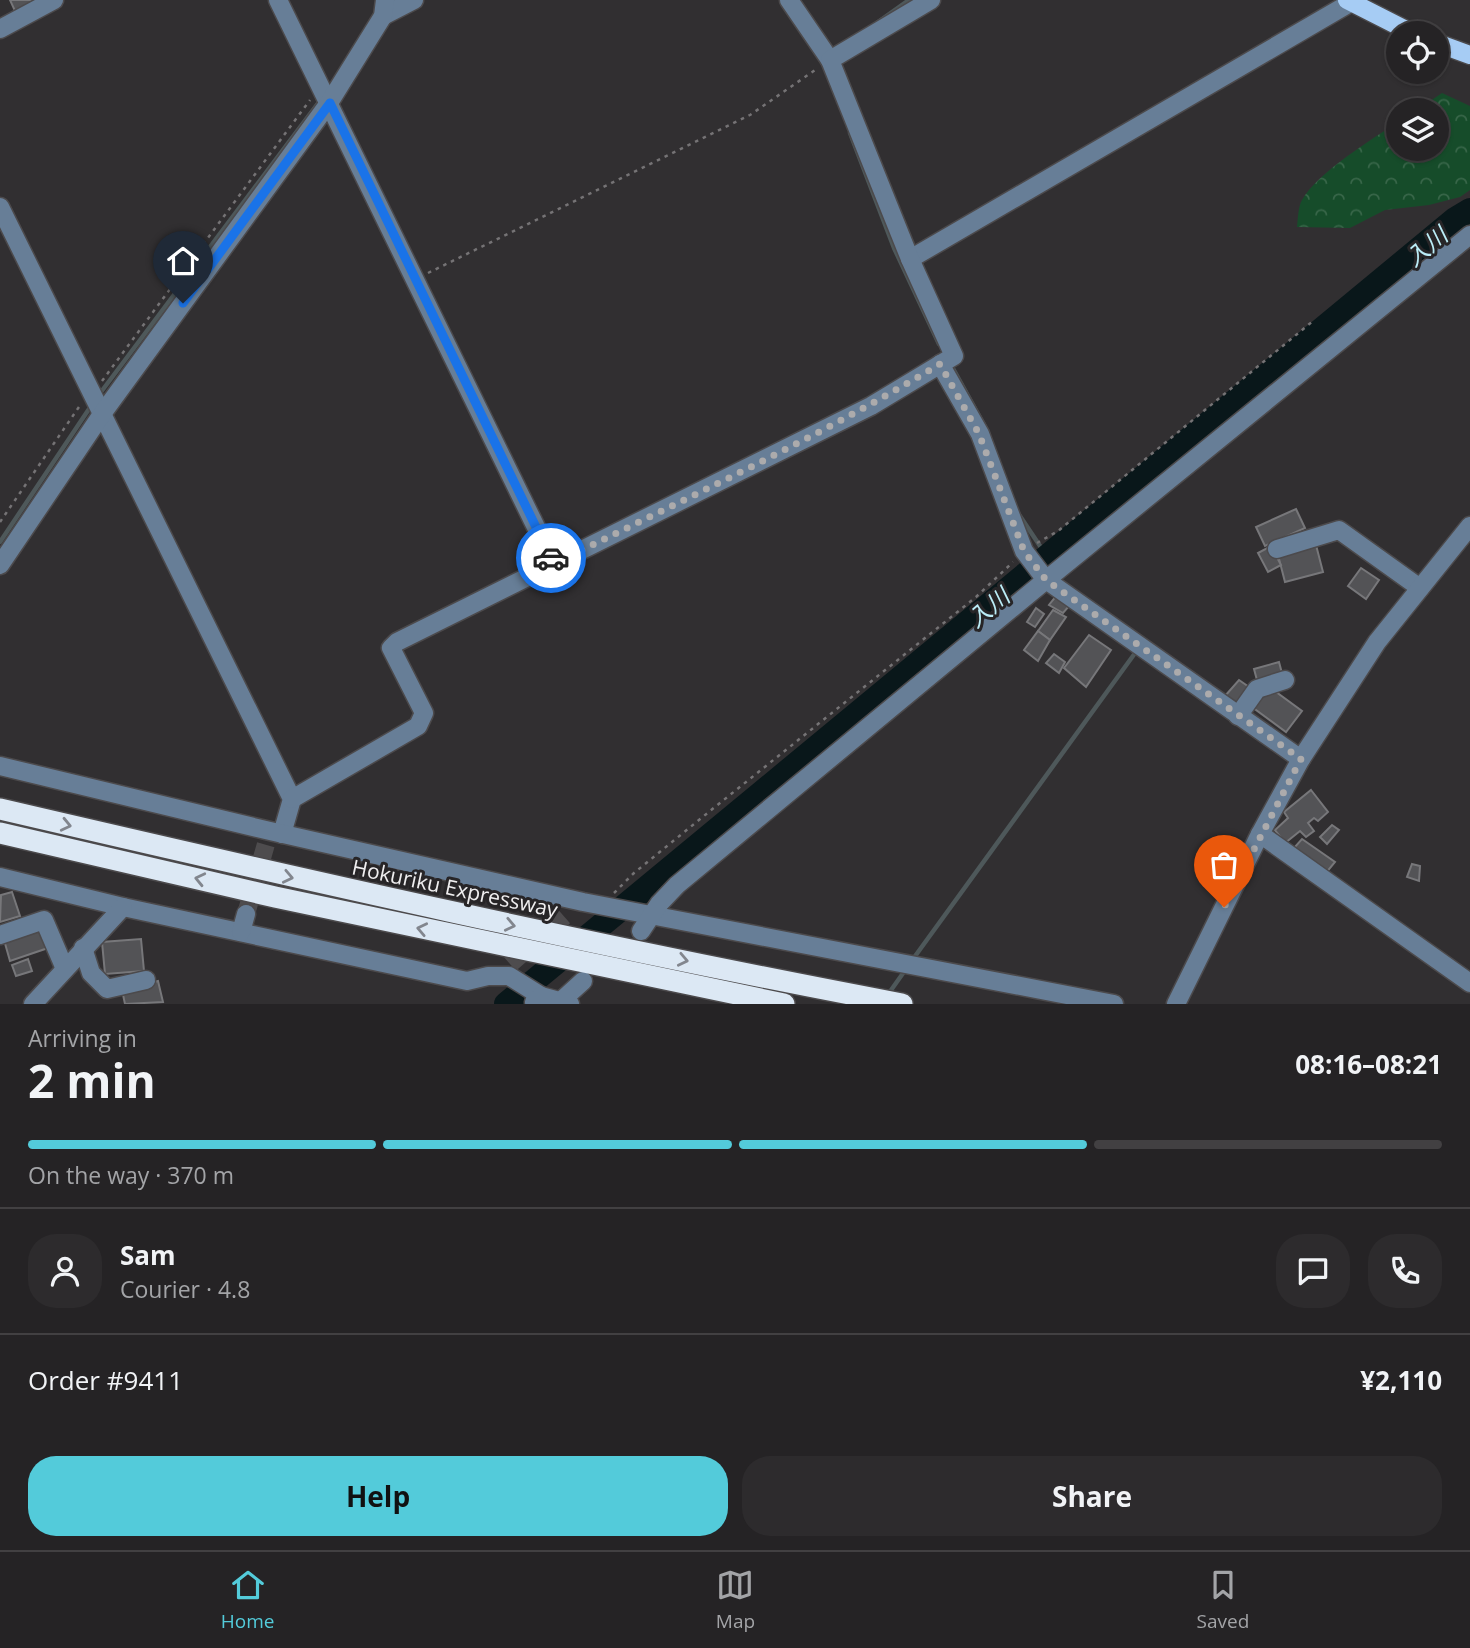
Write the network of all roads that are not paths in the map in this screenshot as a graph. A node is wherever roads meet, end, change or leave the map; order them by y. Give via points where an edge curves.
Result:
1 (54, 0) edge
2 (278, 0) edge
3 (415, 0) edge
4 (789, 0) edge
5 (931, 0) edge
6 (1351, 1) edge
7 (384, 8) edge
8 (1389, 21) edge
9 (0, 29) edge
10 (1449, 47) edge
11 (1470, 55) edge
12 (830, 60) junction
13 (330, 103) junction
14 (0, 207) edge
15 (4, 227) edge
16 (1470, 235) edge
17 (910, 259) junction
18 (940, 364) junction
19 (102, 414) junction
20 (1470, 526) edge
21 (1277, 549) dead end
22 (554, 564) junction
23 (0, 565) edge
24 (1046, 580) junction
25 (1420, 588) junction
26 (1285, 680) dead end
27 (1238, 716) junction
28 (1301, 759) junction
29 (0, 766) edge
30 (292, 799) junction
31 (0, 809) edge
32 (0, 833) edge
33 (1260, 834) junction
34 (273, 836) junction
35 (0, 877) edge
36 (583, 902) junction
37 (123, 907) junction
38 (246, 914) tunnel mouth
39 (567, 914) tunnel mouth
40 (646, 914) junction
41 (641, 931) dead end
42 (242, 932) junction
43 (0, 935) edge
44 (83, 948) junction
45 (65, 969) junction
46 (588, 973) junction
47 (146, 979) dead end
48 (1470, 983) edge
49 (536, 1000) edge
50 (566, 1003) edge
51 (33, 1004) edge
52 (784, 1004) edge
53 (902, 1004) edge
54 (1114, 1004) edge
55 (1176, 1004) edge

1 - 9 street
2 - 13 street
3 - 7 street
4 - 12 street
5 - 12 street
6 - 8 main road
6 - 17 street
7 - 13 street
10 - 11 main road
12 - 17 street
13 - 19 street
13 - 22 street
14 - 15 street
15 - 19 street
16 - 24 street
17 - 18 street via 954,356
18 - 22 street via 871,406
18 - 24 street via 979,434 1026,554
19 - 23 street
19 - 30 street
20 - 25 street
21 - 25 street via 1339,530
22 - 30 street via 397,642 391,648 424,713 418,726
24 - 27 street
24 - 40 street
25 - 28 street via 1377,642
26 - 27 street via 1257,689
27 - 28 street
28 - 33 street
29 - 34 street
30 - 34 street
31 -> 53 highway, Hokuriku Expressway via 280,875
46 -> 32 highway via 536,953
33 - 48 street
33 - 55 street
34 - 36 street
35 - 37 street
36 - 39 street
36 - 40 street
37 - 42 street
37 - 44 street
38 - 42 street
40 - 41 street
40 - 54 street
42 - 49 street via 467,981 505,969
43 - 45 street via 44,920
44 - 45 street
44 - 47 street via 91,973 107,989
45 - 51 street
46 - 50 street
46 - 52 highway
49 - 50 street

